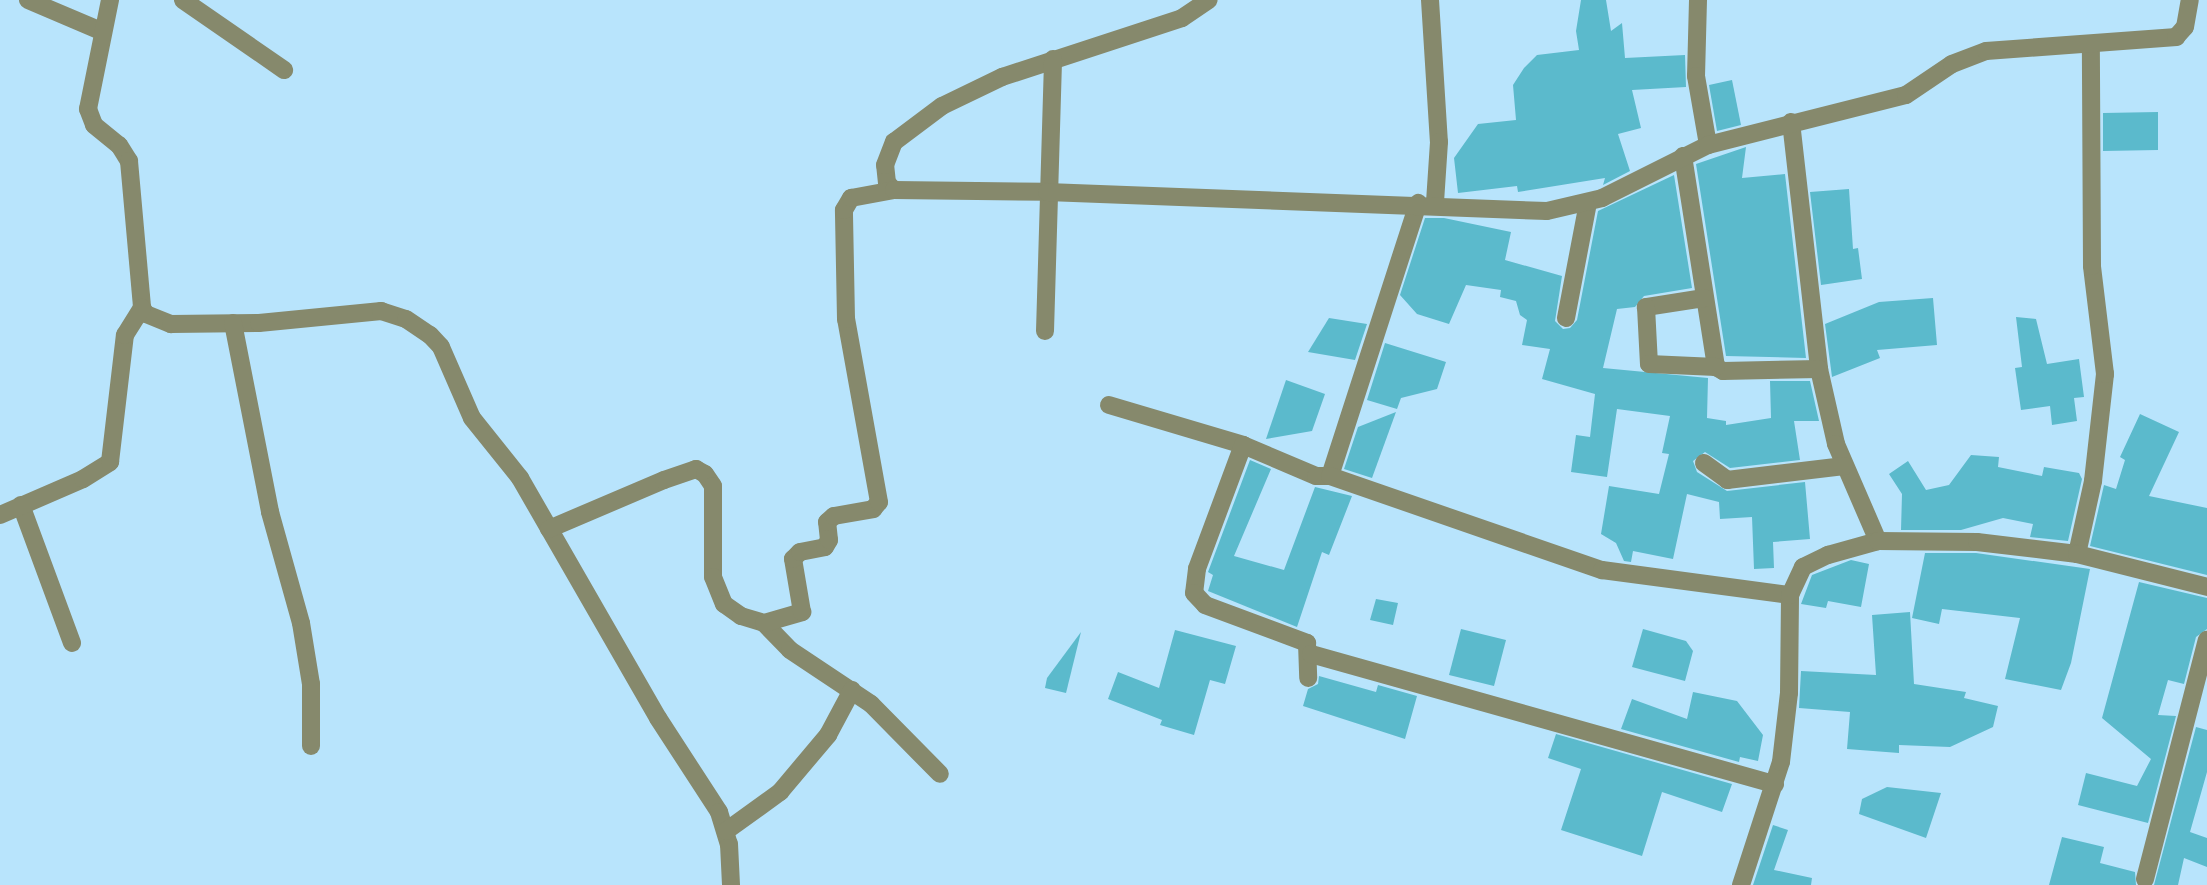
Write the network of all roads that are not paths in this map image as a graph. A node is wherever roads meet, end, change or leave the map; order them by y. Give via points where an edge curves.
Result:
1 (28, 0) edge
2 (110, 0) edge
3 (183, 0) edge
4 (1209, 0) edge
5 (1430, 0) edge
6 (1698, 0) edge
7 (2190, 0) edge
8 (101, 31) junction
9 (2091, 44) junction
10 (1053, 59) junction
11 (284, 70) dead end
12 (1791, 122) junction
13 (1708, 145) junction
14 (1683, 156) junction
15 (894, 190) junction
16 (1047, 192) junction
17 (1426, 203) junction
18 (1588, 203) junction
19 (1704, 298) junction
20 (142, 308) junction
21 (1566, 318) dead end
22 (233, 323) junction
23 (1045, 331) dead end
24 (1716, 367) junction
25 (1819, 369) junction
26 (1109, 405) dead end
27 (1243, 445) junction
28 (1704, 463) dead end
29 (1844, 466) junction
30 (1330, 476) junction
31 (20, 505) junction
32 (0, 515) edge
33 (549, 529) junction
34 (1878, 541) junction
35 (2077, 554) junction
36 (2207, 587) edge
37 (1790, 595) junction
38 (764, 623) junction
39 (2207, 640) edge
40 (72, 643) dead end
41 (1311, 654) junction
42 (1308, 678) dead end
43 (852, 690) junction
44 (311, 746) dead end
45 (940, 774) dead end
46 (1775, 784) junction
47 (726, 831) junction
48 (2145, 879) dead end
49 (731, 885) edge
50 (1741, 885) edge

1 - 8 street
2 - 8 street
3 - 11 street
4 - 10 street via 1182,18
5 - 17 street via 1439,142
6 - 13 street via 1696,76
7 - 9 street via 2185,27 2176,37
8 - 20 street via 88,108 94,125 124,150 131,167
9 - 12 street via 1986,51 1952,64 1906,95
9 - 35 street via 2092,266 2105,374 2093,481
10 - 15 street via 968,92 904,133 894,142 885,166 887,183
10 - 16 street
12 - 13 street
12 - 25 street
13 - 14 street
14 - 18 street
14 - 19 street
15 - 16 street
15 - 38 street via 851,198 844,211 846,319 879,502 873,509 834,516 827,522 830,540 825,547 800,552 793,559 802,611
16 - 17 street
16 - 23 street
17 - 18 street via 1521,212
17 - 30 street
18 - 21 street
19 - 24 street
19 - 24 street via 1646,307 1649,364
20 - 22 street via 153,320 171,324
20 - 31 street via 125,335 110,462
22 - 33 street via 381,311 419,326 441,347 472,418 520,478
22 - 44 street via 270,513 301,623 311,684
24 - 25 street via 1723,372
25 - 29 street
26 - 27 street
27 - 30 street via 1316,476
27 - 41 street via 1197,569 1194,593 1205,605 1303,640
28 - 29 street via 1727,480
29 - 34 street
30 - 37 street via 1602,570
31 - 32 street
31 - 40 street
33 - 38 street via 696,469 713,486 716,592 741,617
33 - 47 street
34 - 35 street via 1977,542
34 - 37 street via 1803,567
35 - 36 street
37 - 46 street via 1788,704
38 - 43 street via 790,650
39 - 48 street
41 - 42 street
41 - 46 street
43 - 45 street
43 - 47 street via 828,735 780,792
46 - 50 street
47 - 49 street

